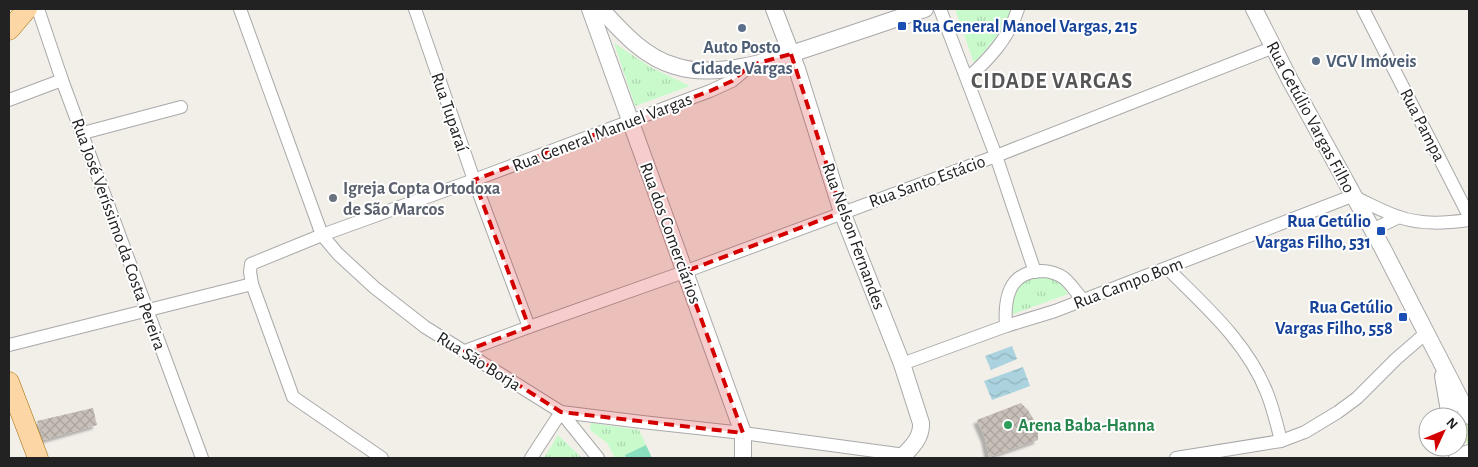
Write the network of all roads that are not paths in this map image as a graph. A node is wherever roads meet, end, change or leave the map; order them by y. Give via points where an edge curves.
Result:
1 (27, 9) edge
2 (38, 9) edge
3 (240, 9) edge
4 (414, 9) edge
5 (590, 9) edge
6 (600, 9) edge
7 (774, 9) edge
8 (925, 9) edge
9 (940, 9) edge
10 (1018, 9) edge
11 (1254, 9) edge
12 (1362, 9) edge
13 (9, 30) edge
14 (1274, 47) junction
15 (791, 54) junction
16 (751, 65) junction
17 (967, 79) junction
18 (62, 80) junction
19 (9, 100) edge
20 (181, 107) dead end
21 (631, 121) junction
22 (83, 133) junction
23 (996, 156) junction
24 (474, 180) junction
25 (1352, 196) junction
26 (842, 212) junction
27 (1469, 216) edge
28 (1399, 217) junction
29 (1469, 220) edge
30 (1372, 230) junction
31 (322, 235) junction
32 (1166, 268) junction
33 (684, 272) junction
34 (1035, 272) junction
35 (252, 284) junction
36 (1082, 300) junction
37 (147, 311) junction
38 (1006, 326) junction
39 (529, 327) junction
40 (1426, 333) junction
41 (9, 345) edge
42 (466, 351) junction
43 (1439, 357) junction
44 (902, 364) junction
45 (9, 382) edge
46 (1448, 407) edge
47 (561, 412) junction
48 (1469, 416) edge
49 (743, 433) junction
50 (1282, 440) junction
51 (1469, 453) edge
52 (903, 457) edge
53 (38, 458) edge
54 (202, 458) edge
55 (382, 458) edge
56 (530, 458) edge
57 (598, 458) edge
58 (742, 458) edge
59 (1176, 458) edge
60 (1457, 458) edge

1 - 13 main road
2 - 18 street, Rua José Veríssimo da Costa Pereira
3 - 31 street, Rua São Borja
4 - 24 street, Rua Tuparaí
5 - 21 street, Rua dos Comerciários
6 - 16 street via 636,45 656,59 676,67 697,70
7 - 15 street, Rua Nelson Fernandes
8 - 15 street
9 - 17 street
10 - 17 street via 998,48
11 - 14 street, Rua Getúlio Vargas Filho
12 - 27 street, Rua Pampa
14 - 23 street, Rua Santo Estácio
14 - 25 street, Rua Getúlio Vargas Filho
15 - 16 street
15 - 26 street, Rua Nelson Fernandes
16 - 21 street, Rua General Manuel Vargas via 732,81
17 - 23 street
18 - 19 street
18 - 22 street, Rua José Veríssimo da Costa Pereira
20 - 22 street
21 - 24 street, Rua General Manuel Vargas
21 - 33 street, Rua dos Comerciários
22 - 37 street, Rua José Veríssimo da Costa Pereira
23 - 26 street, Rua Santo Estácio
23 - 34 street
24 - 31 street, Rua General Manuel Vargas
24 - 39 street, Rua Tuparaí
25 - 28 street
25 - 30 street, Rua Getúlio Vargas Filho
25 - 32 street, Rua Campo Bom
26 - 33 street, Rua Santo Estácio
26 - 44 street, Rua Nelson Fernandes
28 - 29 street via 1436,223
28 - 30 street
30 - 40 street, Rua Getúlio Vargas Filho
31 - 35 street, Rua General Manuel Vargas via 251,264
31 - 42 street, Rua São Borja via 375,288 425,327
32 - 36 street, Rua Campo Bom
32 - 50 street via 1221,322 1253,365 1267,393
33 - 39 street, Rua Santo Estácio
33 - 49 street, Rua dos Comerciários
34 - 36 street via 1044,271 1064,278
34 - 38 street via 1017,280 1011,287 1005,308
35 - 37 street
35 - 55 street via 293,397
36 - 38 street, Rua Campo Bom
37 - 41 street
37 - 54 street, Rua José Veríssimo da Costa Pereira
38 - 44 street, Rua Campo Bom
39 - 42 street, Rua Santo Estácio
40 - 43 street, Rua Getúlio Vargas Filho
40 - 50 street via 1358,398 1305,432
42 - 47 street, Rua São Borja
43 - 46 street, Rua Getúlio Vargas Filho
43 - 48 street, Rua Getúlio Vargas Filho
44 - 52 street, Rua Nelson Fernandes via 921,423 919,437
45 - 53 main road
47 - 49 street, Rua São Borja
47 - 56 street
47 - 57 street
49 - 52 street, Rua São Borja
49 - 58 street, Rua dos Comerciários
50 - 59 street
51 - 60 street

